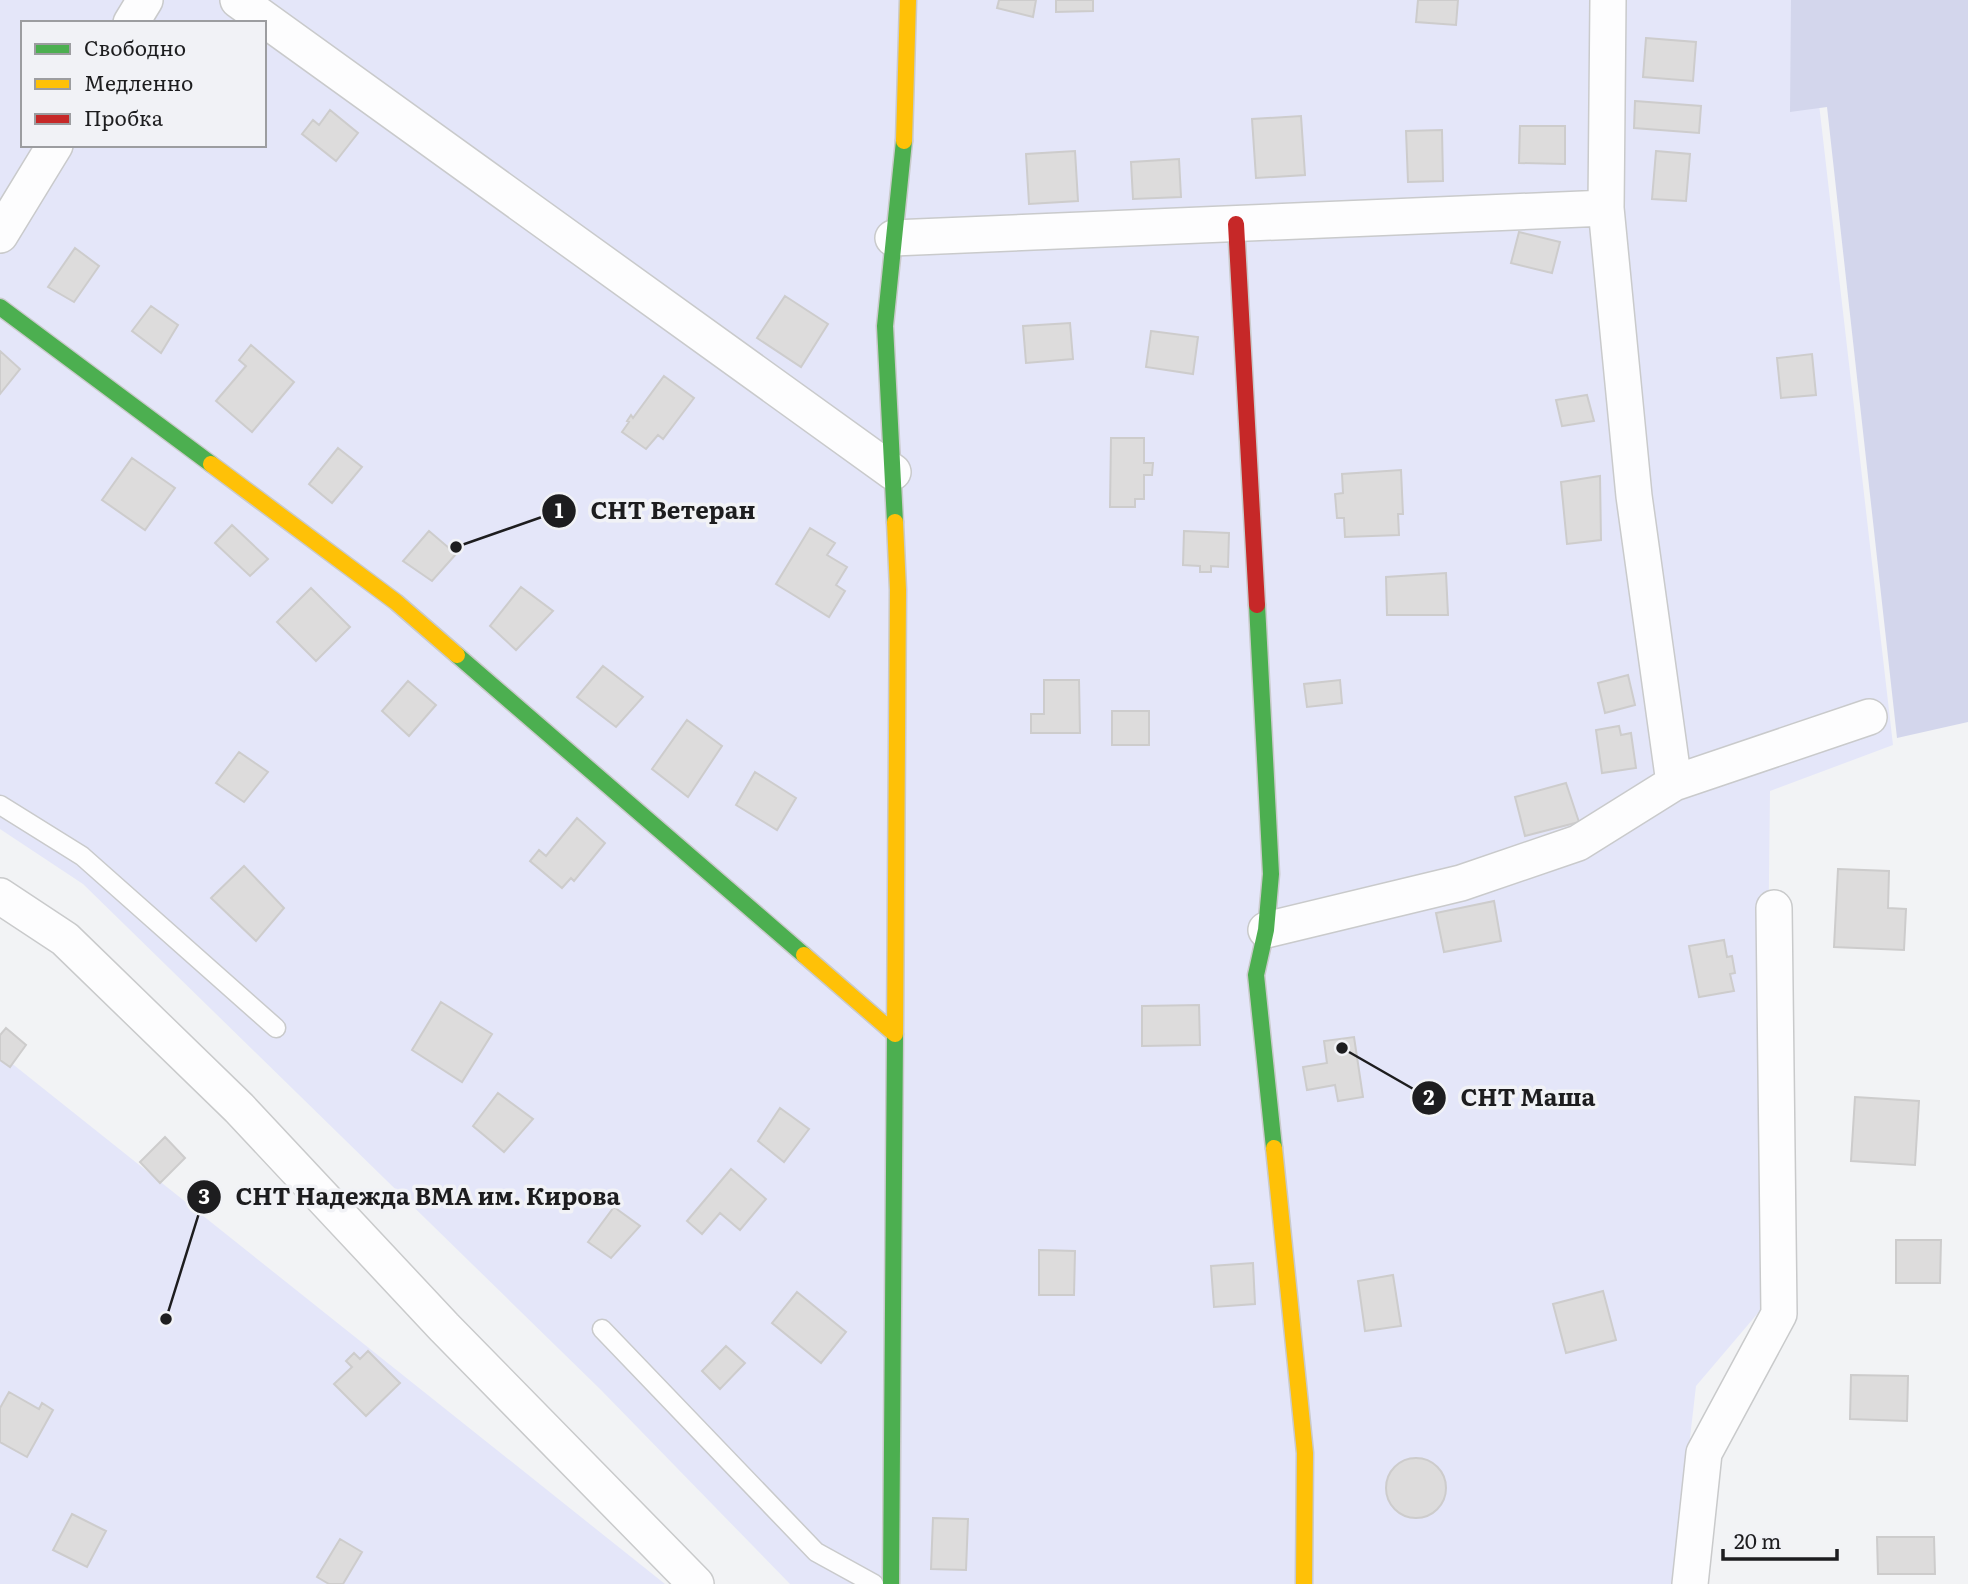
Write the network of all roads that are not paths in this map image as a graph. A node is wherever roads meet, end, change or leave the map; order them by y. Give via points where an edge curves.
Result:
1 (145, 0) edge
2 (238, 0) edge
3 (908, 0) edge
4 (1608, 0) edge
5 (132, 21) edge
6 (54, 147) edge
7 (1606, 208) junction
8 (1236, 224) junction
9 (0, 235) edge
10 (893, 239) junction
11 (0, 307) edge
12 (893, 472) junction
13 (1869, 717) dead end
14 (1674, 783) junction
15 (0, 805) edge
16 (0, 896) edge
17 (1774, 908) dead end
18 (1266, 930) junction
19 (276, 1028) dead end
20 (895, 1034) junction
21 (603, 1329) dead end
22 (696, 1584) edge
23 (873, 1584) edge
24 (891, 1584) edge
25 (1304, 1584) edge
26 (1690, 1584) edge

1 - 5 street
2 - 12 street
3 - 10 street via 902,170
4 - 7 street
6 - 9 street
7 - 8 street
7 - 14 street via 1634,496
8 - 10 street
8 - 18 street via 1270,874
10 - 12 street via 886,326
11 - 20 street via 396,602
12 - 20 street via 898,590
13 - 14 street
14 - 18 street via 1578,843 1461,883
15 - 19 lane via 82,856
16 - 22 street via 65,939 239,1108 444,1327
17 - 26 street via 1779,1314 1704,1453
18 - 25 street via 1255,975 1306,1452
20 - 24 street
21 - 23 lane via 816,1552

